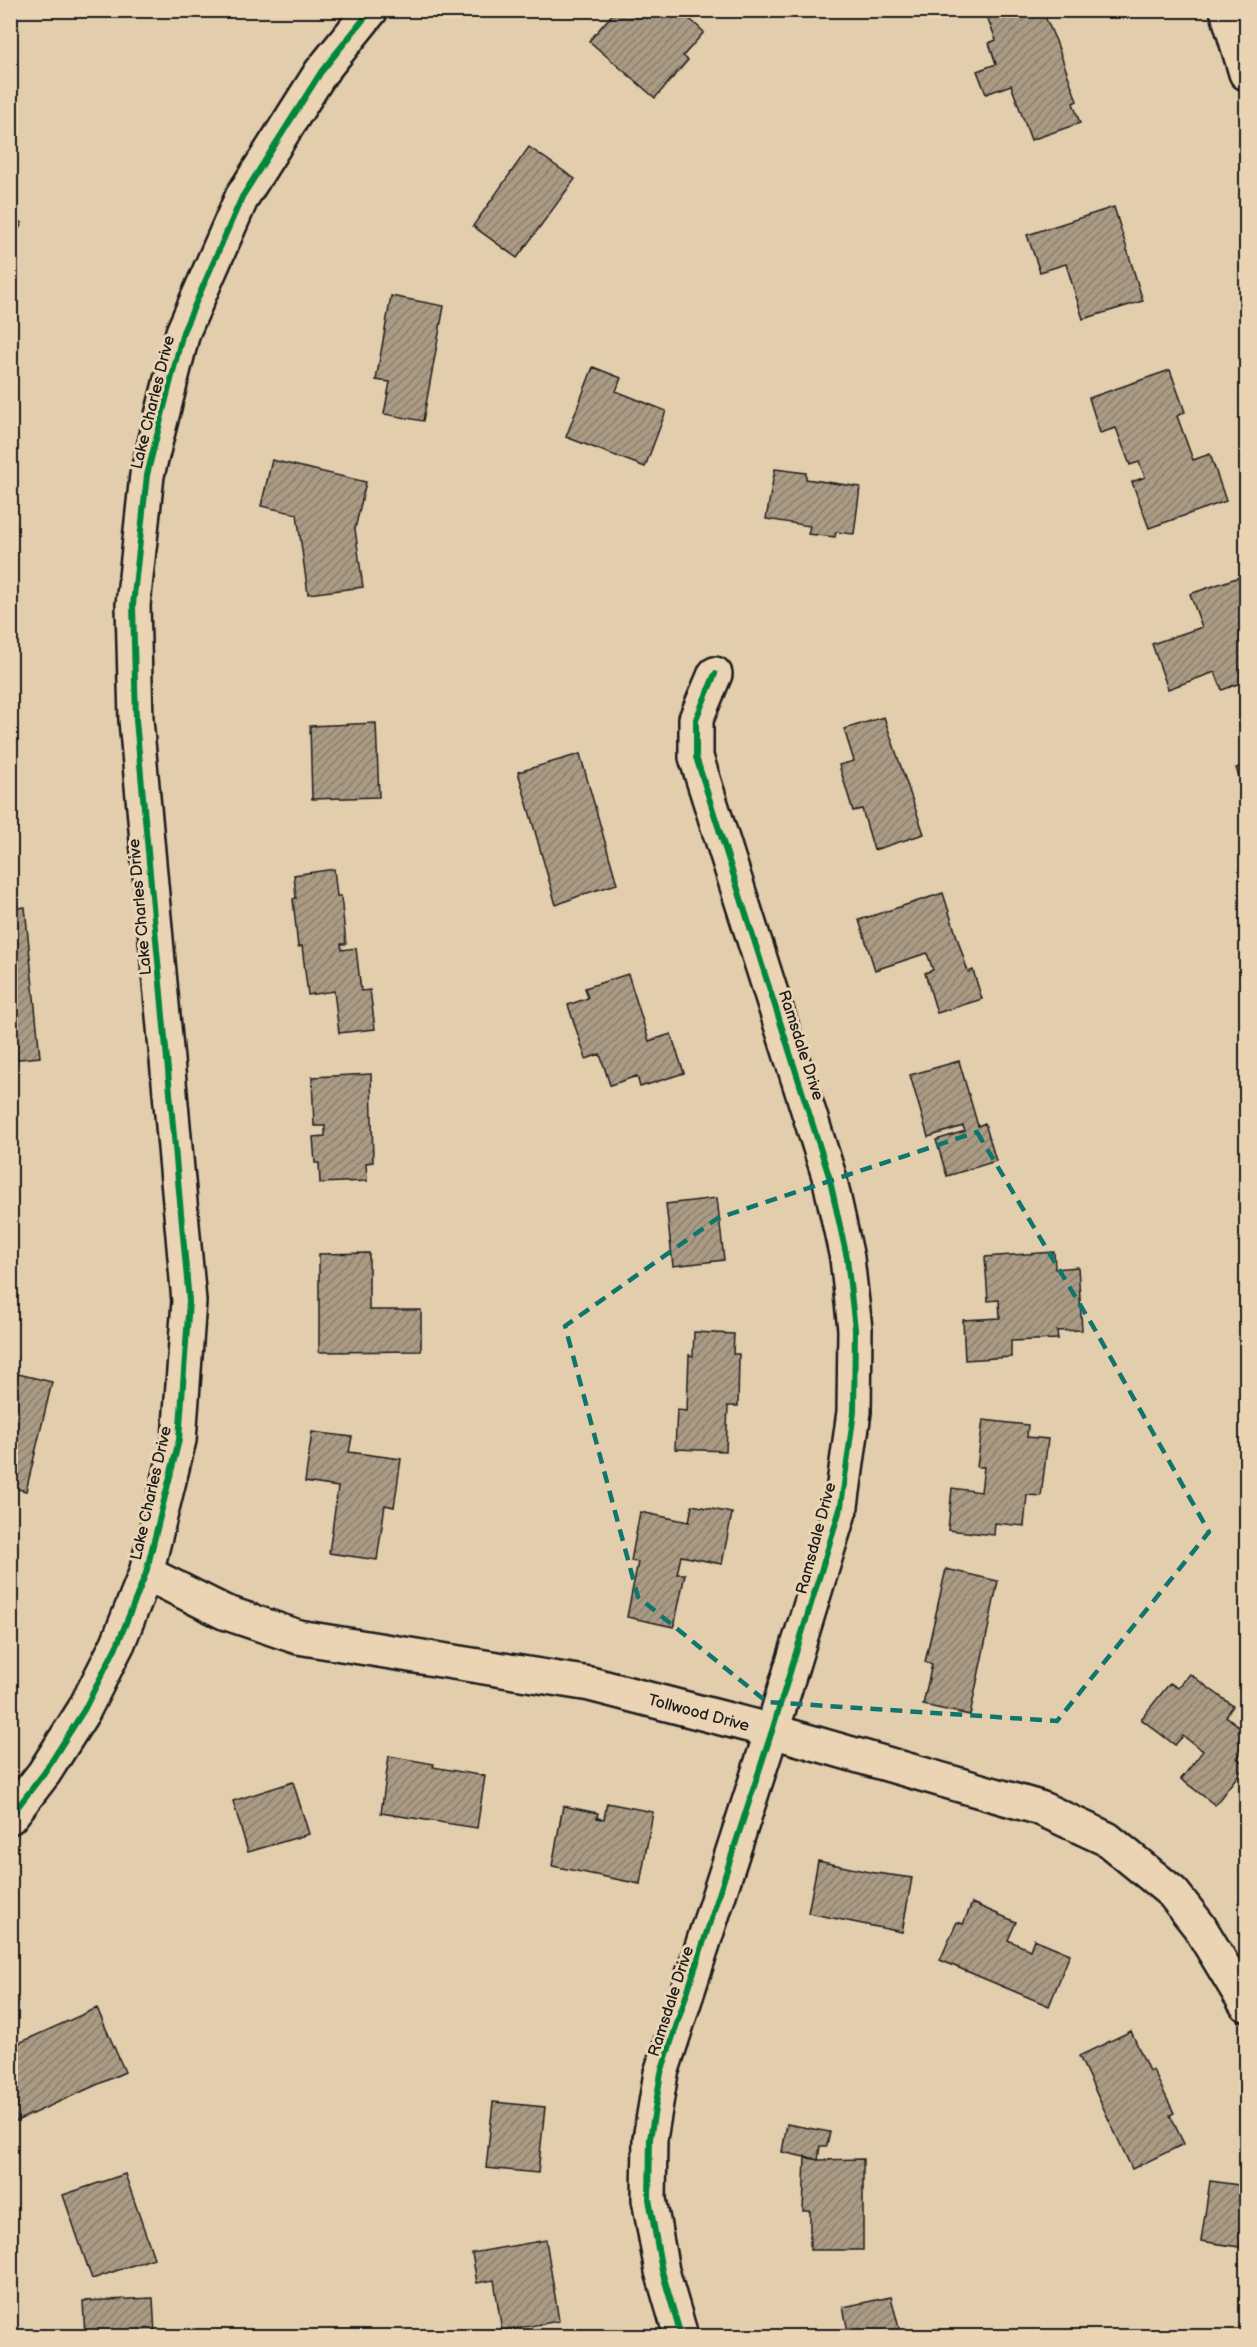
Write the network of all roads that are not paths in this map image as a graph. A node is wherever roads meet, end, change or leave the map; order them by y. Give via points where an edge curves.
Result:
1 (371, 10) edge
2 (1227, 10) edge
3 (1246, 73) edge
4 (715, 674) dead end
5 (146, 1573) junction
6 (772, 1731) junction
7 (10, 1817) edge
8 (1246, 2004) edge
9 (681, 2337) edge

1 - 5 street, Lake Charles Drive via 321,72 242,196 183,332 147,475 133,605 136,720 189,1300 179,1440
2 - 3 street
4 - 6 street, Ramsdale Drive via 696,719 696,757 830,1176 847,1258 855,1329 854,1412 841,1506
5 - 6 street, Tollwood Drive via 224,1612 298,1637 590,1684
5 - 7 street, Lake Charles Drive via 84,1710
6 - 8 street, Tollwood Drive via 1040,1808 1107,1839 1173,1893 1199,1926
6 - 9 street, Ramsdale Drive via 661,2073 650,2139 649,2199 662,2271

